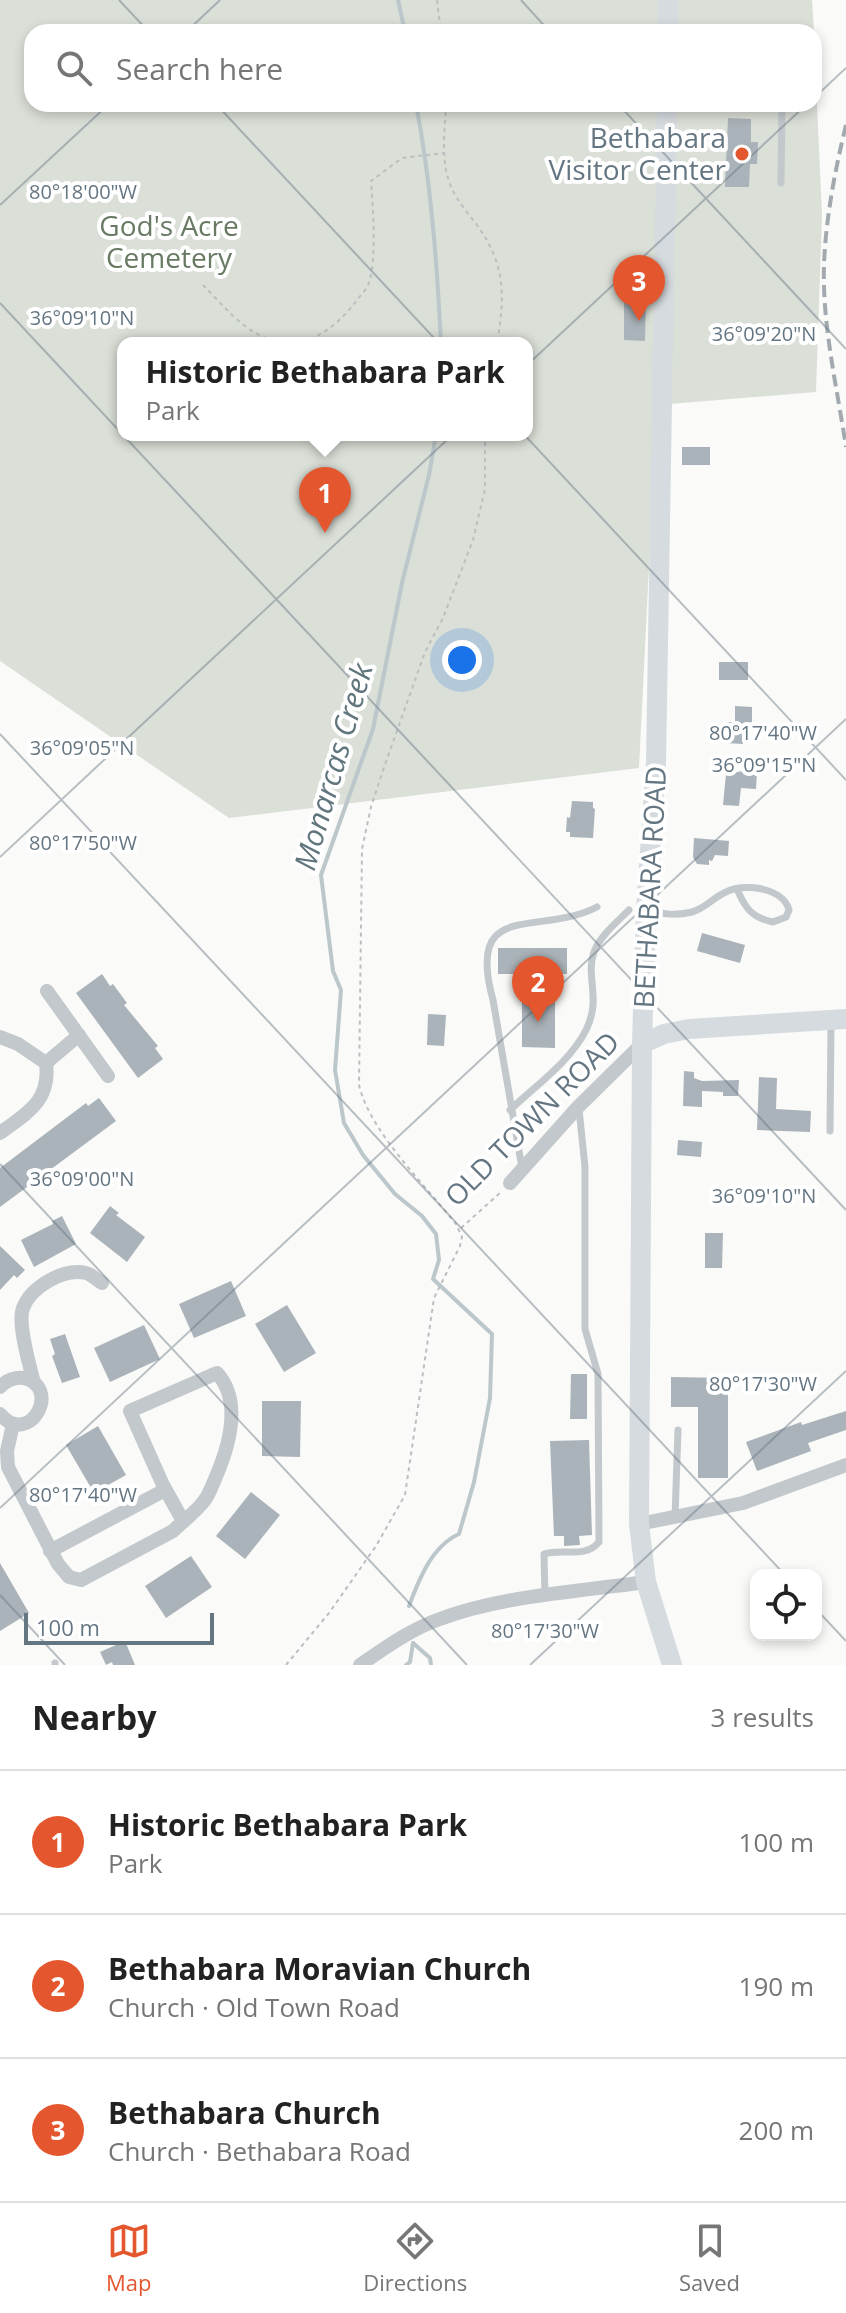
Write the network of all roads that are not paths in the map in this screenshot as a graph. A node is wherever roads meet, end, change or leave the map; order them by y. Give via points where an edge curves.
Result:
1 (668, 0) edge
2 (668, 24) edge
3 (667, 112) edge
4 (782, 112) edge
5 (781, 183) dead end
6 (737, 889) junction
7 (597, 907) dead end
8 (638, 910) junction
9 (47, 991) dead end
10 (838, 1019) edge
11 (79, 1035) junction
12 (0, 1037) edge
13 (642, 1044) junction
14 (46, 1063) junction
15 (108, 1076) dead end
16 (578, 1107) junction
17 (510, 1110) junction
18 (830, 1131) dead end
19 (0, 1133) edge
20 (522, 1170) junction
21 (510, 1183) road end
22 (102, 1283) dead end
23 (34, 1383) junction
24 (0, 1387) edge
25 (0, 1414) edge
26 (13, 1424) junction
27 (678, 1430) dead end
28 (846, 1465) edge
29 (165, 1490) junction
30 (675, 1517) junction
31 (183, 1521) junction
32 (639, 1524) junction
33 (50, 1551) junction
34 (646, 1582) junction
35 (545, 1597) junction
36 (360, 1665) edge
37 (672, 1665) edge

1 - 2 street
3 - 8 street, BETHABARA ROAD via 654,814
4 - 5 lane
6 - 6 lane via 783,897 789,910 786,917 773,922 754,916
6 - 8 lane via 696,912
7 - 17 lane via 567,919 518,924 495,935 487,947 486,975
8 - 13 street, BETHABARA ROAD
8 - 17 lane via 594,950 595,1007 573,1051
9 - 11 street
10 - 13 street via 689,1029
10 - 18 lane
11 - 14 street
11 - 15 street
12 - 14 street
13 - 16 street, OLD TOWN ROAD
13 - 32 street, BETHABARA ROAD
14 - 19 street via 49,1081 37,1104
16 - 20 street, OLD TOWN ROAD
16 - 35 lane via 585,1167 585,1329 598,1374 599,1542 581,1553 544,1554
17 - 20 lane
20 - 21 street, OLD TOWN ROAD
22 - 23 street via 86,1273 62,1274 38,1287 23,1308
23 - 24 street via 14,1378
23 - 26 street via 42,1402 39,1412 33,1420
25 - 26 street
26 - 33 street via 8,1467
27 - 30 lane
28 - 30 street via 743,1503
29 - 31 street
29 - 31 street via 130,1411 217,1373 231,1402 228,1443 206,1499
29 - 33 street
30 - 32 street
31 - 33 street via 81,1580 69,1577
32 - 34 street, BETHABARA ROAD
34 - 35 street
34 - 37 street, BETHABARA ROAD
35 - 36 street via 441,1618

